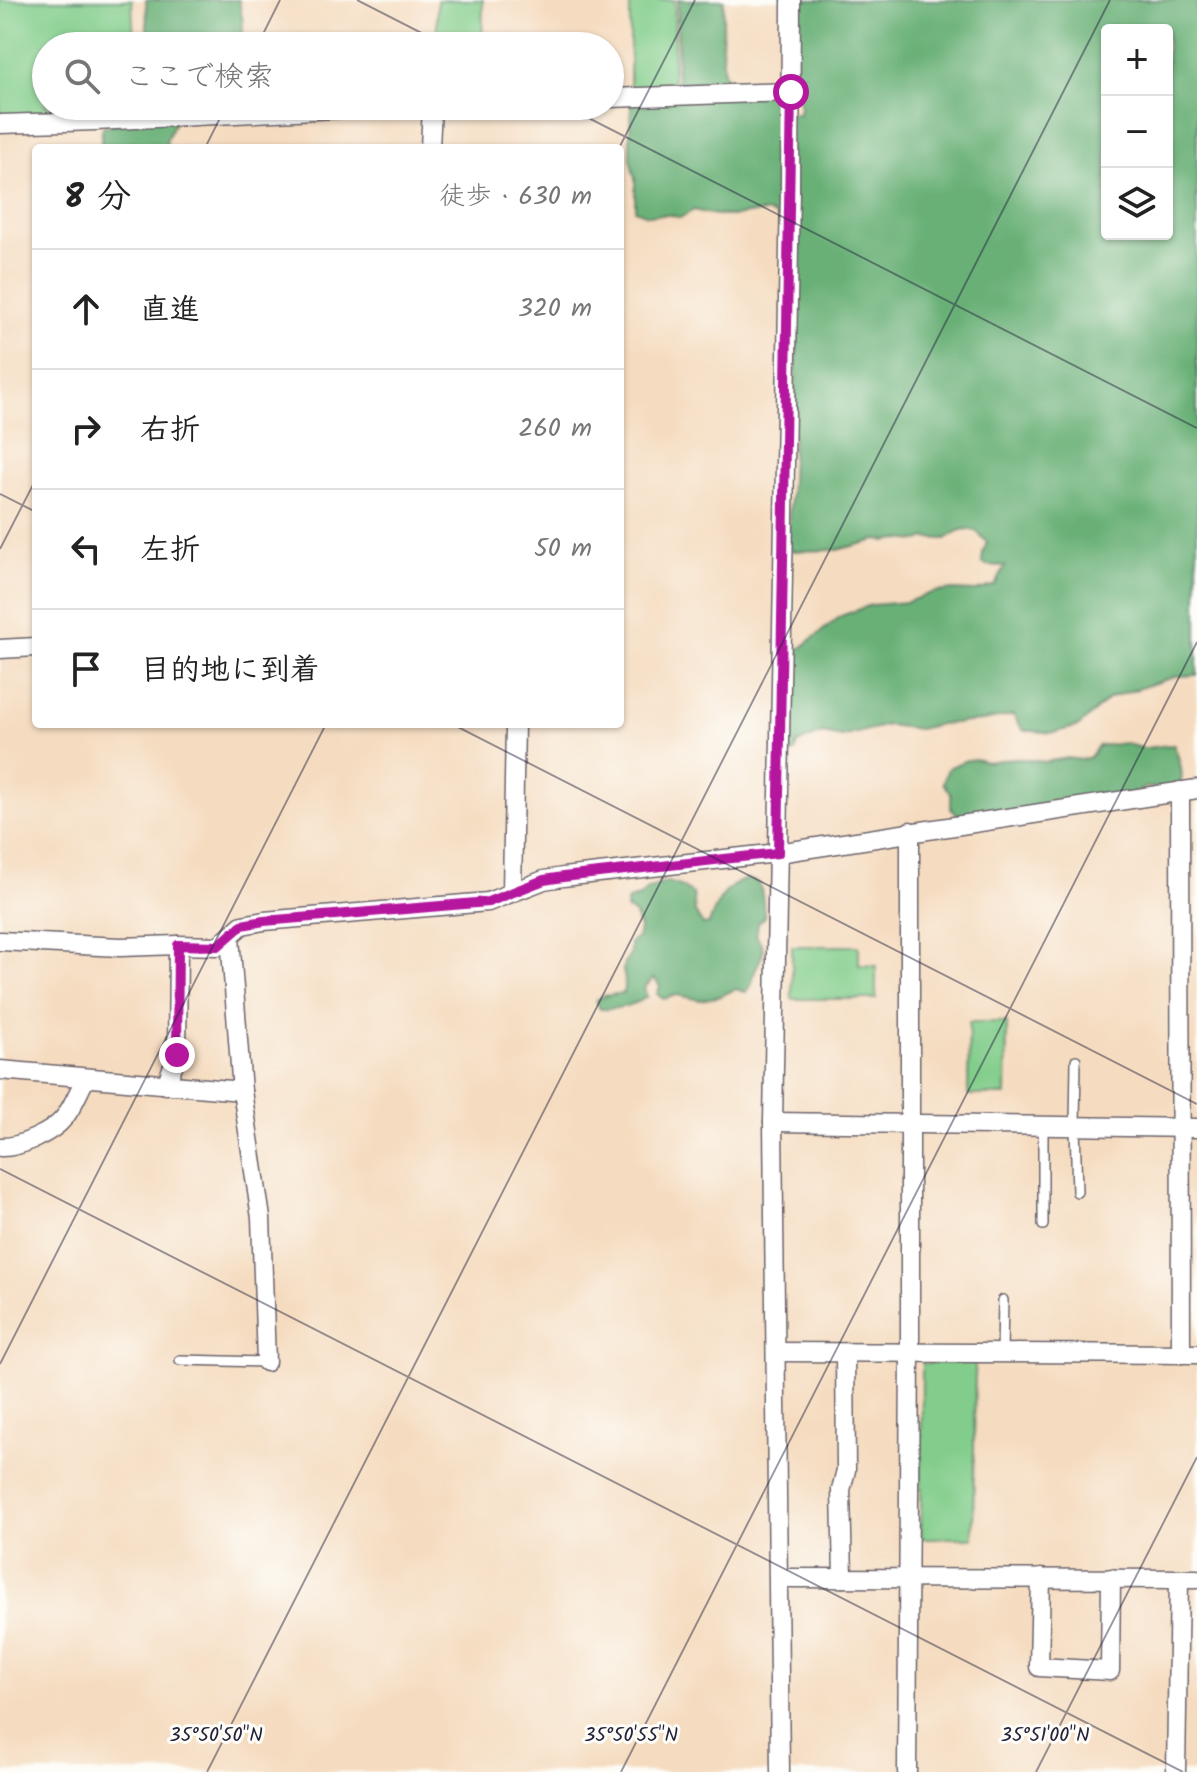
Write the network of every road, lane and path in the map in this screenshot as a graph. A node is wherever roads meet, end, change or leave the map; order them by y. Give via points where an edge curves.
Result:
1 (791, 0) edge
2 (791, 92) junction
3 (624, 98) edge
4 (116, 120) edge
5 (431, 120) edge
6 (0, 124) edge
7 (430, 144) edge
8 (32, 647) edge
9 (0, 649) edge
10 (515, 728) edge
11 (1188, 790) edge
12 (910, 831) junction
13 (778, 853) junction
14 (512, 892) junction
15 (230, 937) junction
16 (0, 941) edge
17 (178, 945) junction
18 (1076, 1060) dead end
19 (0, 1070) edge
20 (86, 1078) junction
21 (166, 1085) junction
22 (242, 1091) junction
23 (773, 1122) junction
24 (909, 1124) junction
25 (1043, 1126) junction
26 (1075, 1126) junction
27 (1188, 1128) edge
28 (0, 1147) edge
29 (1077, 1192) dead end
30 (1043, 1225) dead end
31 (1003, 1300) dead end
32 (776, 1352) junction
33 (910, 1352) junction
34 (845, 1353) junction
35 (1002, 1353) junction
36 (1189, 1354) edge
37 (180, 1360) dead end
38 (266, 1362) joint
39 (779, 1578) junction
40 (843, 1578) junction
41 (908, 1578) junction
42 (1041, 1578) junction
43 (1111, 1578) junction
44 (1188, 1579) edge
45 (780, 1772) edge
46 (907, 1772) edge
47 (1176, 1772) edge

1 - 2 street
2 - 3 street
2 - 13 street
4 - 6 street
5 - 7 street
8 - 9 street
10 - 14 street
11 - 12 street
11 - 27 street
12 - 13 street
12 - 24 street
13 - 14 street via 563,877
13 - 23 street
14 - 15 street via 488,902 264,921 242,925
15 - 17 street via 218,946
15 - 22 street
16 - 17 street
17 - 21 street via 177,1055
18 - 26 lane
19 - 20 street
20 - 21 street
20 - 28 street via 53,1128 22,1144
21 - 22 street
22 - 38 street via 261,1218
23 - 24 street
23 - 32 street
24 - 25 street
24 - 33 street
25 - 26 street
25 - 30 lane
26 - 27 street
26 - 29 lane
27 - 36 street
31 - 35 lane
32 - 34 street
32 - 39 street
33 - 34 street
33 - 35 street
33 - 41 street
34 - 40 street
35 - 36 street
37 - 38 lane
39 - 40 street
39 - 45 street
40 - 41 street
41 - 42 street
41 - 46 street
42 - 43 street
42 - 43 street via 1039,1667 1110,1671
43 - 44 street
44 - 47 street

